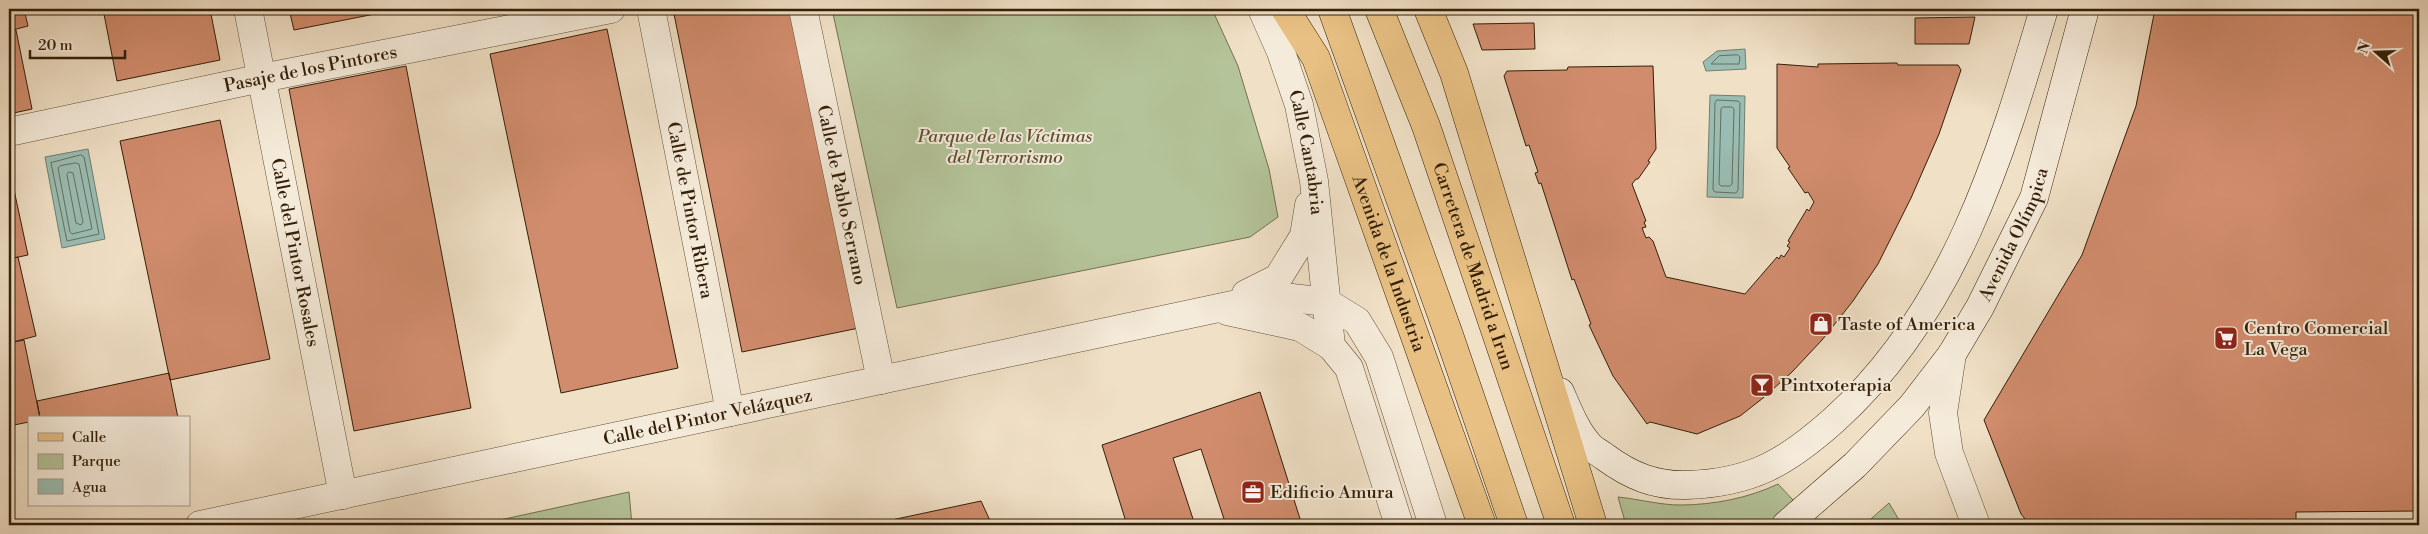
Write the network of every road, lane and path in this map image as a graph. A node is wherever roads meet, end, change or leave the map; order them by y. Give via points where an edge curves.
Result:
1 (248, 9) edge
2 (611, 9) edge
3 (651, 9) edge
4 (803, 9) edge
5 (1262, 9) edge
6 (1285, 9) edge
7 (1332, 9) edge
8 (1379, 9) edge
9 (1428, 9) edge
10 (2044, 9) edge
11 (2085, 9) edge
12 (262, 78) junction
13 (9, 132) edge
14 (1314, 181) junction
15 (1326, 302) junction
16 (1215, 308) junction
17 (1332, 346) junction
18 (1540, 346) junction
19 (1952, 354) junction
20 (882, 380) junction
21 (730, 412) junction
22 (343, 495) junction
23 (1821, 495) junction
24 (200, 525) edge
25 (1399, 525) edge
26 (1434, 525) edge
27 (1482, 525) edge
28 (1514, 525) edge
29 (1561, 525) edge
30 (1593, 525) edge
31 (1786, 525) edge
32 (1803, 525) edge
33 (1976, 525) edge

1 - 12 street, Calle del Pintor Rosales
2 - 12 street, Pasaje de los Pintores
3 - 21 street, Calle de Pintor Ribera
4 - 20 street, Calle de Pablo Serrano
5 - 14 street, Calle Cantabria via 1299,105
6 - 27 main road, Avenida de la Industria via 1316,58
7 - 28 main road
8 - 29 main road, Carretera de Madrid a Irun via 1426,126
9 - 18 main road via 1454,73
10 - 18 street via 1990,181 1958,254 1896,354 1853,403 1780,462 1751,476 1711,484 1680,485 1646,480 1627,473 1590,446 1570,414
11 - 19 street, Avenida Olímpica via 2034,198 2003,263
12 - 13 street, Pasaje de los Pintores
12 - 22 street, Calle del Pintor Rosales
14 - 15 street, Calle Cantabria
14 - 16 street via 1304,236 1278,278
15 - 16 street via 1275,296
15 - 17 street, Calle Cantabria
15 - 26 street via 1357,321 1378,357
16 - 17 street via 1300,326
16 - 20 street, Calle del Pintor Velázquez
17 - 25 street, Calle Cantabria via 1349,368
18 - 30 main road
19 - 23 street, Avenida Olímpica via 1912,406
19 - 33 street via 1943,413 1949,453
20 - 21 street, Calle del Pintor Velázquez
21 - 22 street, Calle del Pintor Velázquez
22 - 24 street, Calle del Pintor Velázquez
23 - 31 street, Avenida Olímpica
23 - 32 street

